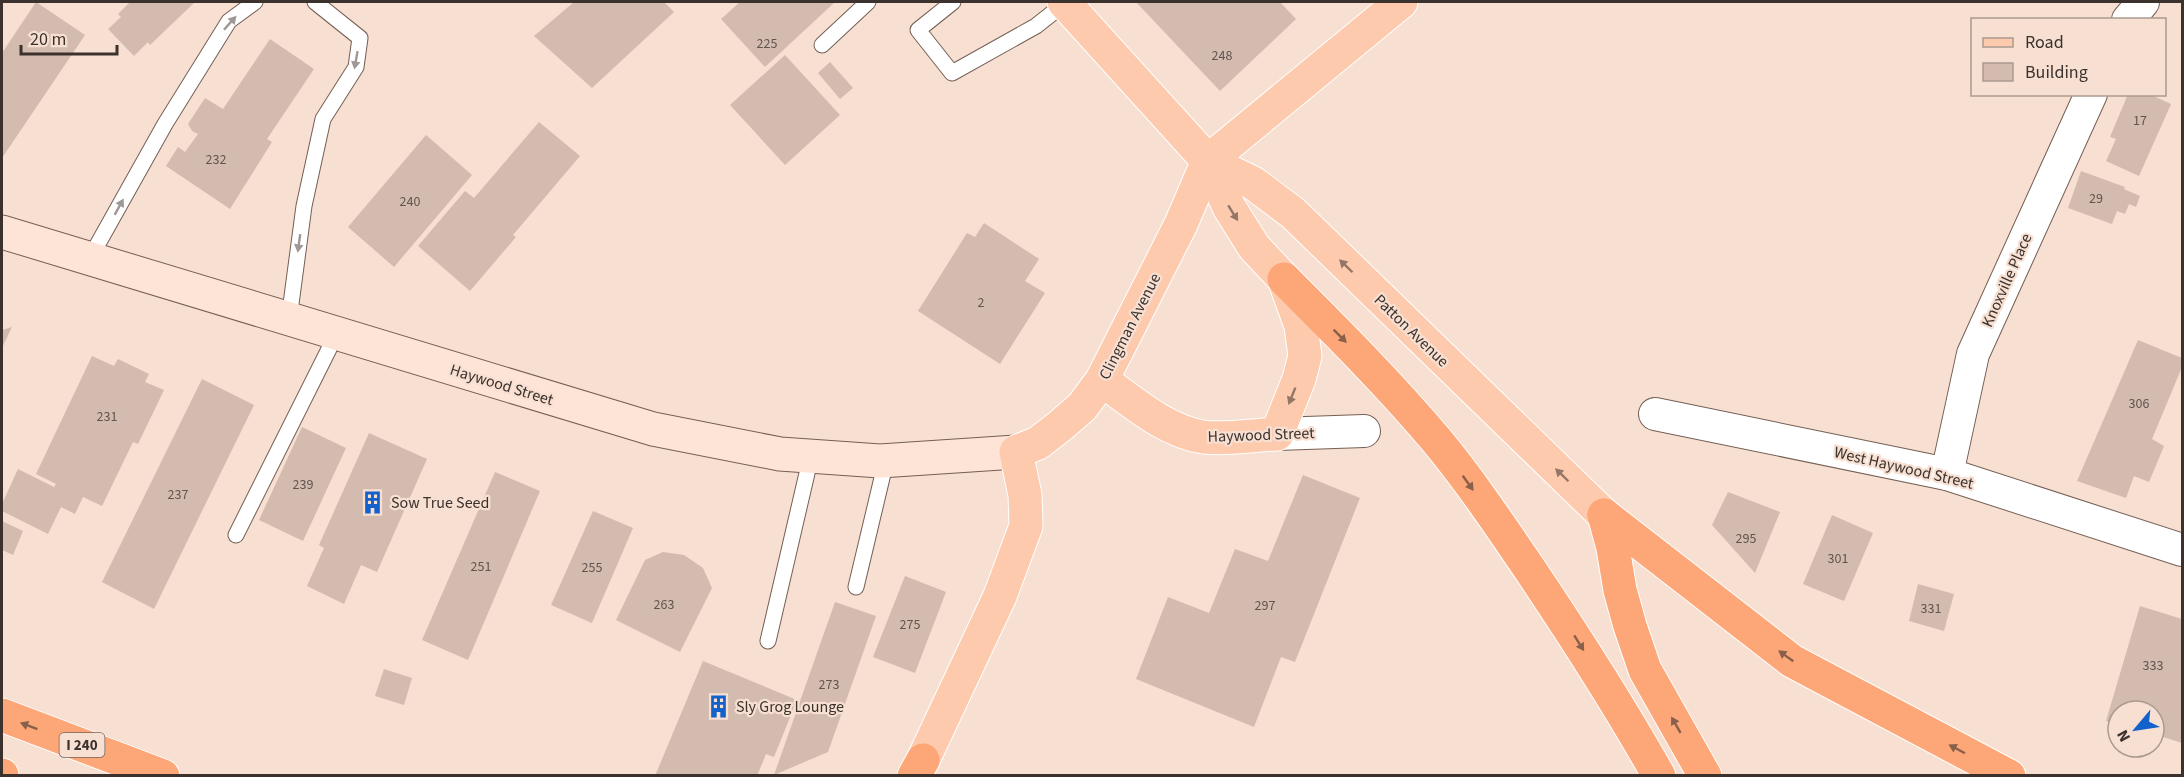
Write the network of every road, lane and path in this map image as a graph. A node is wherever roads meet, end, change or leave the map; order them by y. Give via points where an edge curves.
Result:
1 (255, 2) edge
2 (315, 2) edge
3 (868, 2) edge
4 (953, 2) edge
5 (1065, 2) edge
6 (1401, 2) edge
7 (2143, 2) edge
8 (2130, 18) edge
9 (822, 45) dead end
10 (2090, 96) edge
11 (1208, 161) junction
12 (2, 232) edge
13 (90, 258) junction
14 (1284, 279) junction
15 (289, 319) junction
16 (331, 332) junction
17 (1102, 380) junction
18 (1654, 414) dead end
19 (1364, 431) dead end
20 (1277, 434) junction
21 (1016, 452) junction
22 (811, 456) junction
23 (886, 461) junction
24 (1947, 474) junction
25 (1604, 515) junction
26 (236, 535) dead end
27 (2182, 550) edge
28 (856, 587) dead end
29 (768, 640) dead end
30 (2, 715) edge
31 (918, 768) edge
32 (163, 776) edge
33 (1659, 776) edge
34 (1705, 776) edge
35 (2009, 776) edge

13 -> 1 lane via 165,124 229,21
2 -> 15 lane via 360,38 356,68 320,128 304,206
3 - 9 lane
4 - 5 lane via 918,30 952,73 1036,26
5 - 11 main road, Patton Avenue
6 - 11 main road, Clingman Avenue
7 - 8 street
10 - 24 street, Knoxville Place via 1973,354
11 -> 14 main road, Patton Avenue via 1229,207 1254,247
11 - 17 main road, Clingman Avenue via 1181,224
25 -> 11 main road, Patton Avenue via 1293,213 1253,183
12 - 13 street, Haywood Street
13 - 15 street, Haywood Street
14 -> 20 main road via 1301,326 1305,356
14 -> 33 highway via 1373,369 1438,443 1572,632
15 - 16 street, Haywood Street
16 - 22 street, Haywood Street via 653,429 780,454
16 - 26 lane via 329,350
17 - 20 main road, Haywood Street via 1189,434
17 - 21 main road, Clingman Avenue via 1082,407 1060,426 1038,443
18 - 24 street, West Haywood Street
19 - 20 street, Haywood Street
21 - 23 street, Haywood Street
21 - 31 main road via 1025,495 1026,526 1000,596
22 - 23 street, Haywood Street
22 - 29 lane
23 - 28 lane
24 - 27 street, West Haywood Street
34 -> 25 highway via 1646,670 1620,590
35 -> 25 highway via 1792,661
32 -> 30 highway, I 240

